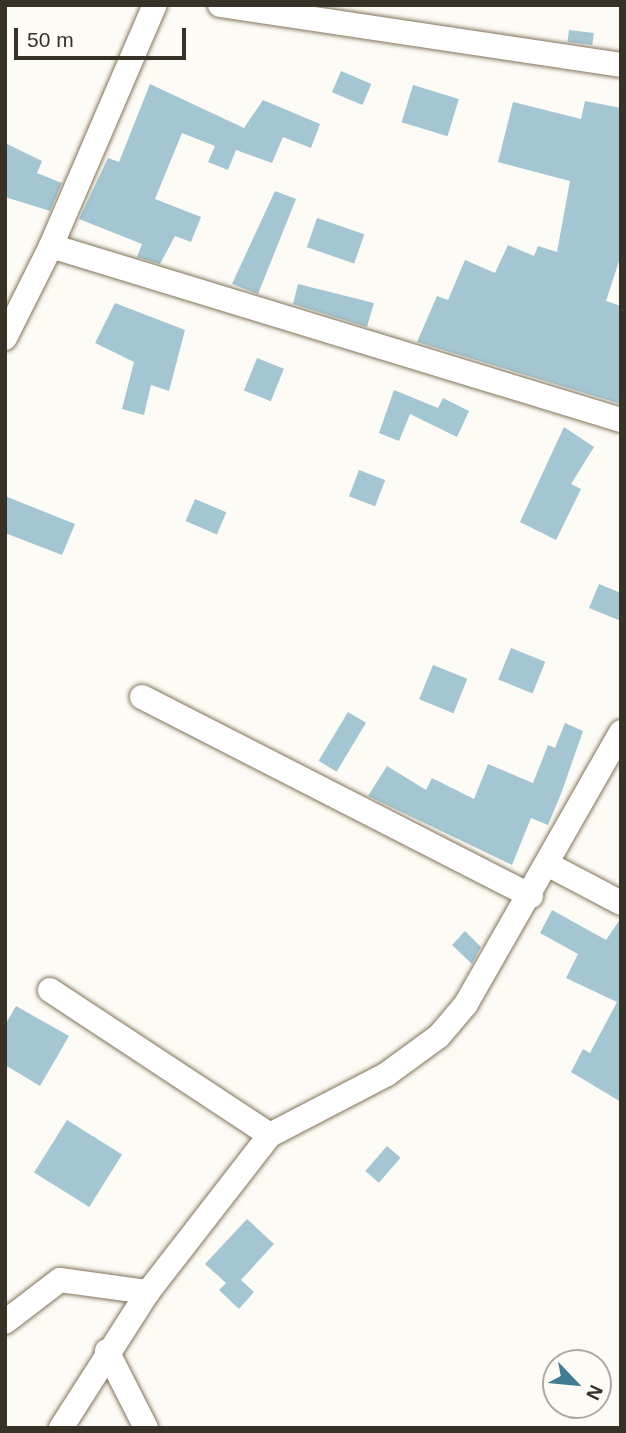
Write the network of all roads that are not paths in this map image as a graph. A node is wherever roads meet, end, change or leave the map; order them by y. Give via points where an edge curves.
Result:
1 (155, 5) edge
2 (220, 5) edge
3 (621, 65) edge
4 (51, 246) junction
5 (5, 338) edge
6 (621, 420) edge
7 (142, 697) dead end
8 (619, 741) edge
9 (549, 865) junction
10 (530, 896) junction
11 (621, 903) edge
12 (50, 990) dead end
13 (270, 1135) junction
14 (148, 1292) junction
15 (5, 1322) edge
16 (107, 1351) junction
17 (61, 1428) edge
18 (146, 1428) edge

1 - 4 street
2 - 3 street
4 - 5 street
4 - 6 street
7 - 10 street
8 - 9 street
9 - 10 street
9 - 11 street
10 - 13 street via 466,1004 439,1035 387,1074
12 - 13 street
13 - 14 street
14 - 15 street via 60,1280
14 - 16 street
16 - 17 street
16 - 18 street

